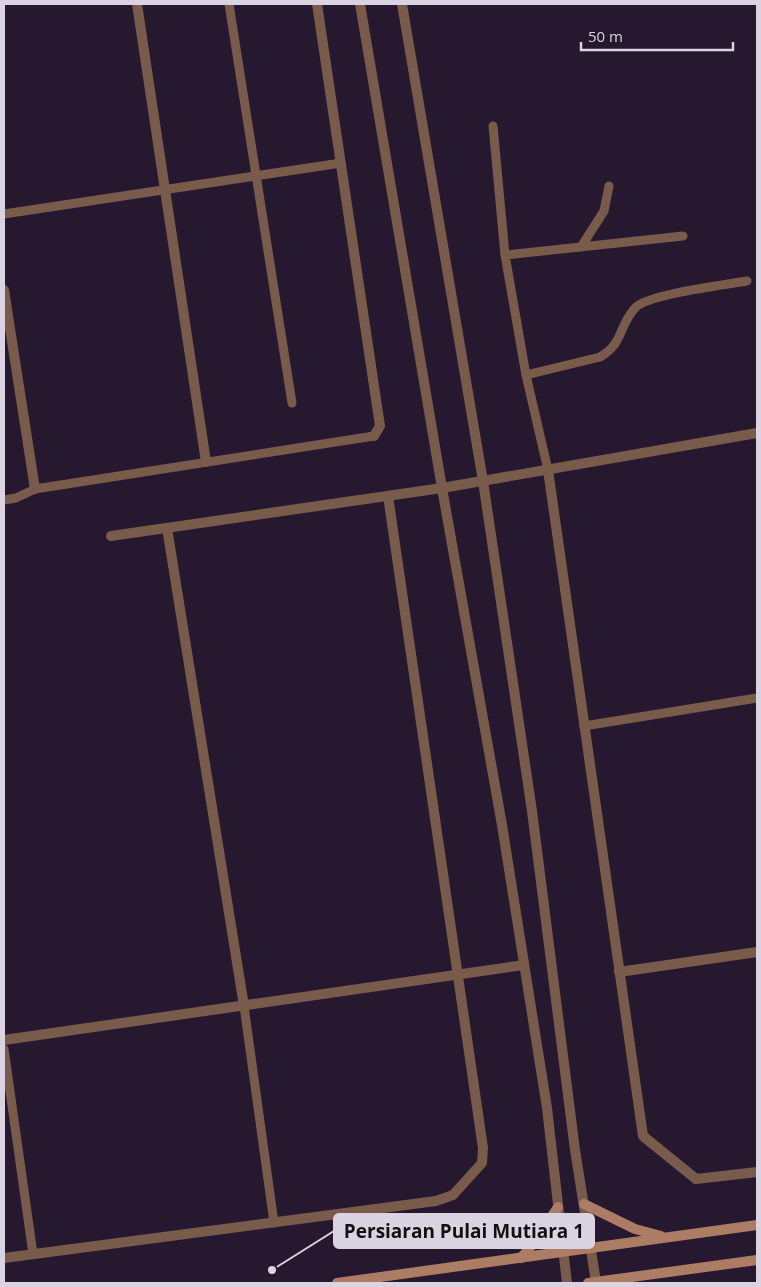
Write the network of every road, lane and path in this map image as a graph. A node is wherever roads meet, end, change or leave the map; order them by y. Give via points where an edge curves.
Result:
1 (137, 4) edge
2 (229, 4) edge
3 (317, 4) edge
4 (360, 4) edge
5 (402, 4) edge
6 (493, 126) dead end
7 (341, 163) junction
8 (256, 176) junction
9 (609, 186) dead end
10 (165, 190) junction
11 (4, 214) edge
12 (683, 236) dead end
13 (581, 247) junction
14 (504, 255) junction
15 (748, 281) dead end
16 (4, 290) edge
17 (526, 375) junction
18 (292, 403) dead end
19 (757, 433) edge
20 (374, 436) joint
21 (206, 462) junction
22 (548, 470) junction
23 (483, 481) junction
24 (442, 488) junction
25 (35, 489) junction
26 (388, 496) junction
27 (4, 500) edge
28 (166, 528) junction
29 (111, 536) dead end
30 (757, 698) edge
31 (584, 726) junction
32 (757, 952) edge
33 (524, 965) junction
34 (619, 972) junction
35 (458, 974) junction
36 (244, 1006) junction
37 (4, 1040) edge
38 (4, 1049) edge
39 (757, 1172) edge
40 (584, 1204) junction
41 (558, 1207) junction
42 (274, 1223) junction
43 (757, 1225) edge
44 (666, 1237) junction
45 (591, 1247) junction
46 (564, 1252) junction
47 (33, 1254) junction
48 (4, 1258) edge
49 (521, 1258) junction
50 (757, 1260) edge
51 (337, 1283) edge
52 (567, 1283) edge
53 (592, 1283) edge

1 - 10 street
2 - 8 lane
3 - 7 street
4 - 24 street
5 - 23 street
6 - 14 lane
7 - 8 lane
7 - 20 street via 380,426
8 - 10 lane
8 - 18 lane
9 - 13 lane via 604,211
10 - 11 lane
10 - 21 street
12 - 13 lane
13 - 14 lane
14 - 17 lane
15 - 17 lane via 651,299 637,306 611,351 600,357
16 - 25 street
17 - 22 lane
19 - 22 street
20 - 21 lane
21 - 25 lane
22 - 23 street
22 - 31 street
23 - 24 street
23 - 40 street via 532,811
24 - 26 street
24 - 33 street
25 - 27 lane
26 - 28 street
26 - 35 street
28 - 29 street
28 - 36 street
30 - 31 lane
31 - 34 street
32 - 34 street
33 - 35 street
33 - 41 street via 547,1108
34 - 39 street via 643,1136 696,1179
35 - 36 street
35 - 42 street via 483,1148 482,1164 453,1195 436,1201
36 - 37 street
36 - 42 lane
38 - 47 lane
40 - 44 main road via 634,1229
40 - 45 street
41 - 46 street
41 - 49 main road
42 - 47 street
43 - 44 main road
44 - 45 main road
45 - 46 main road
45 - 53 street
46 - 49 main road
46 - 52 street
47 - 48 street
49 - 51 main road
50 - 53 main road

